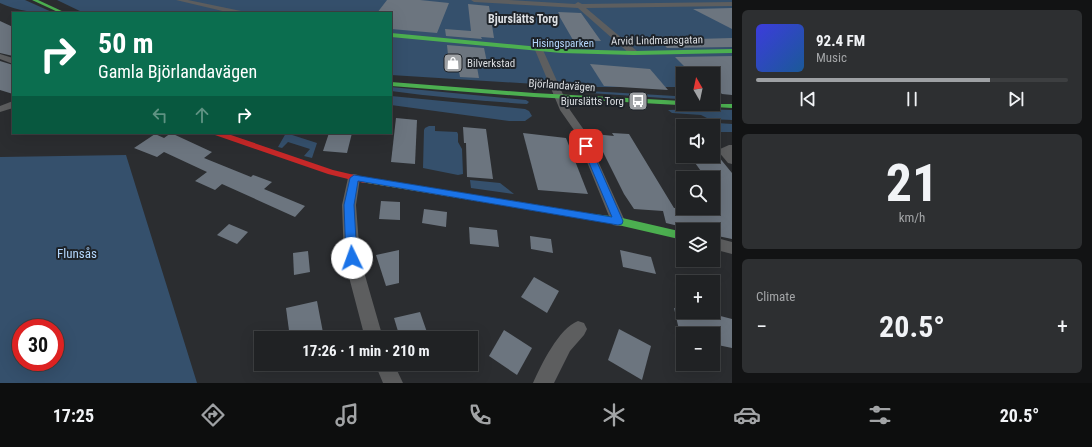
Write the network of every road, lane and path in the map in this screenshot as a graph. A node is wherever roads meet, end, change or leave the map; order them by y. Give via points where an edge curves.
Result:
1 (36, 0) edge
2 (179, 0) edge
3 (474, 0) edge
4 (574, 0) edge
5 (732, 4) edge
6 (581, 6) junction
7 (62, 12) edge
8 (236, 12) edge
9 (392, 35) edge
10 (539, 50) junction
11 (732, 51) edge
12 (634, 53) junction
13 (0, 56) edge
14 (12, 61) edge
15 (392, 84) edge
16 (560, 96) junction
17 (12, 104) edge
18 (732, 106) edge
19 (1, 109) dead end
20 (221, 134) edge
21 (729, 148) dead end
22 (732, 160) edge
23 (354, 178) junction
24 (618, 221) junction
25 (676, 234) edge
26 (720, 245) edge
27 (732, 248) edge
28 (578, 328) dead end
29 (372, 331) edge
30 (387, 371) edge
31 (393, 383) edge
32 (543, 383) edge

1 - 7 street
2 - 8 street
3 - 6 street
4 - 6 street
5 - 6 street
6 - 12 street
9 - 10 street, Arvid Lindmansgatan
10 - 12 street, Arvid Lindmansgatan
10 - 16 street
11 - 12 street, Arvid Lindmansgatan
13 - 14 street
15 - 16 street, Björlandavägen
16 - 18 street, Björlandavägen
16 - 24 street via 568,116 579,130
17 - 19 street
20 - 23 street
21 - 22 street via 724,151
23 - 24 street
23 - 29 street via 349,205 352,258
24 - 25 street
26 - 27 street
28 - 32 street via 564,345
30 - 31 street

